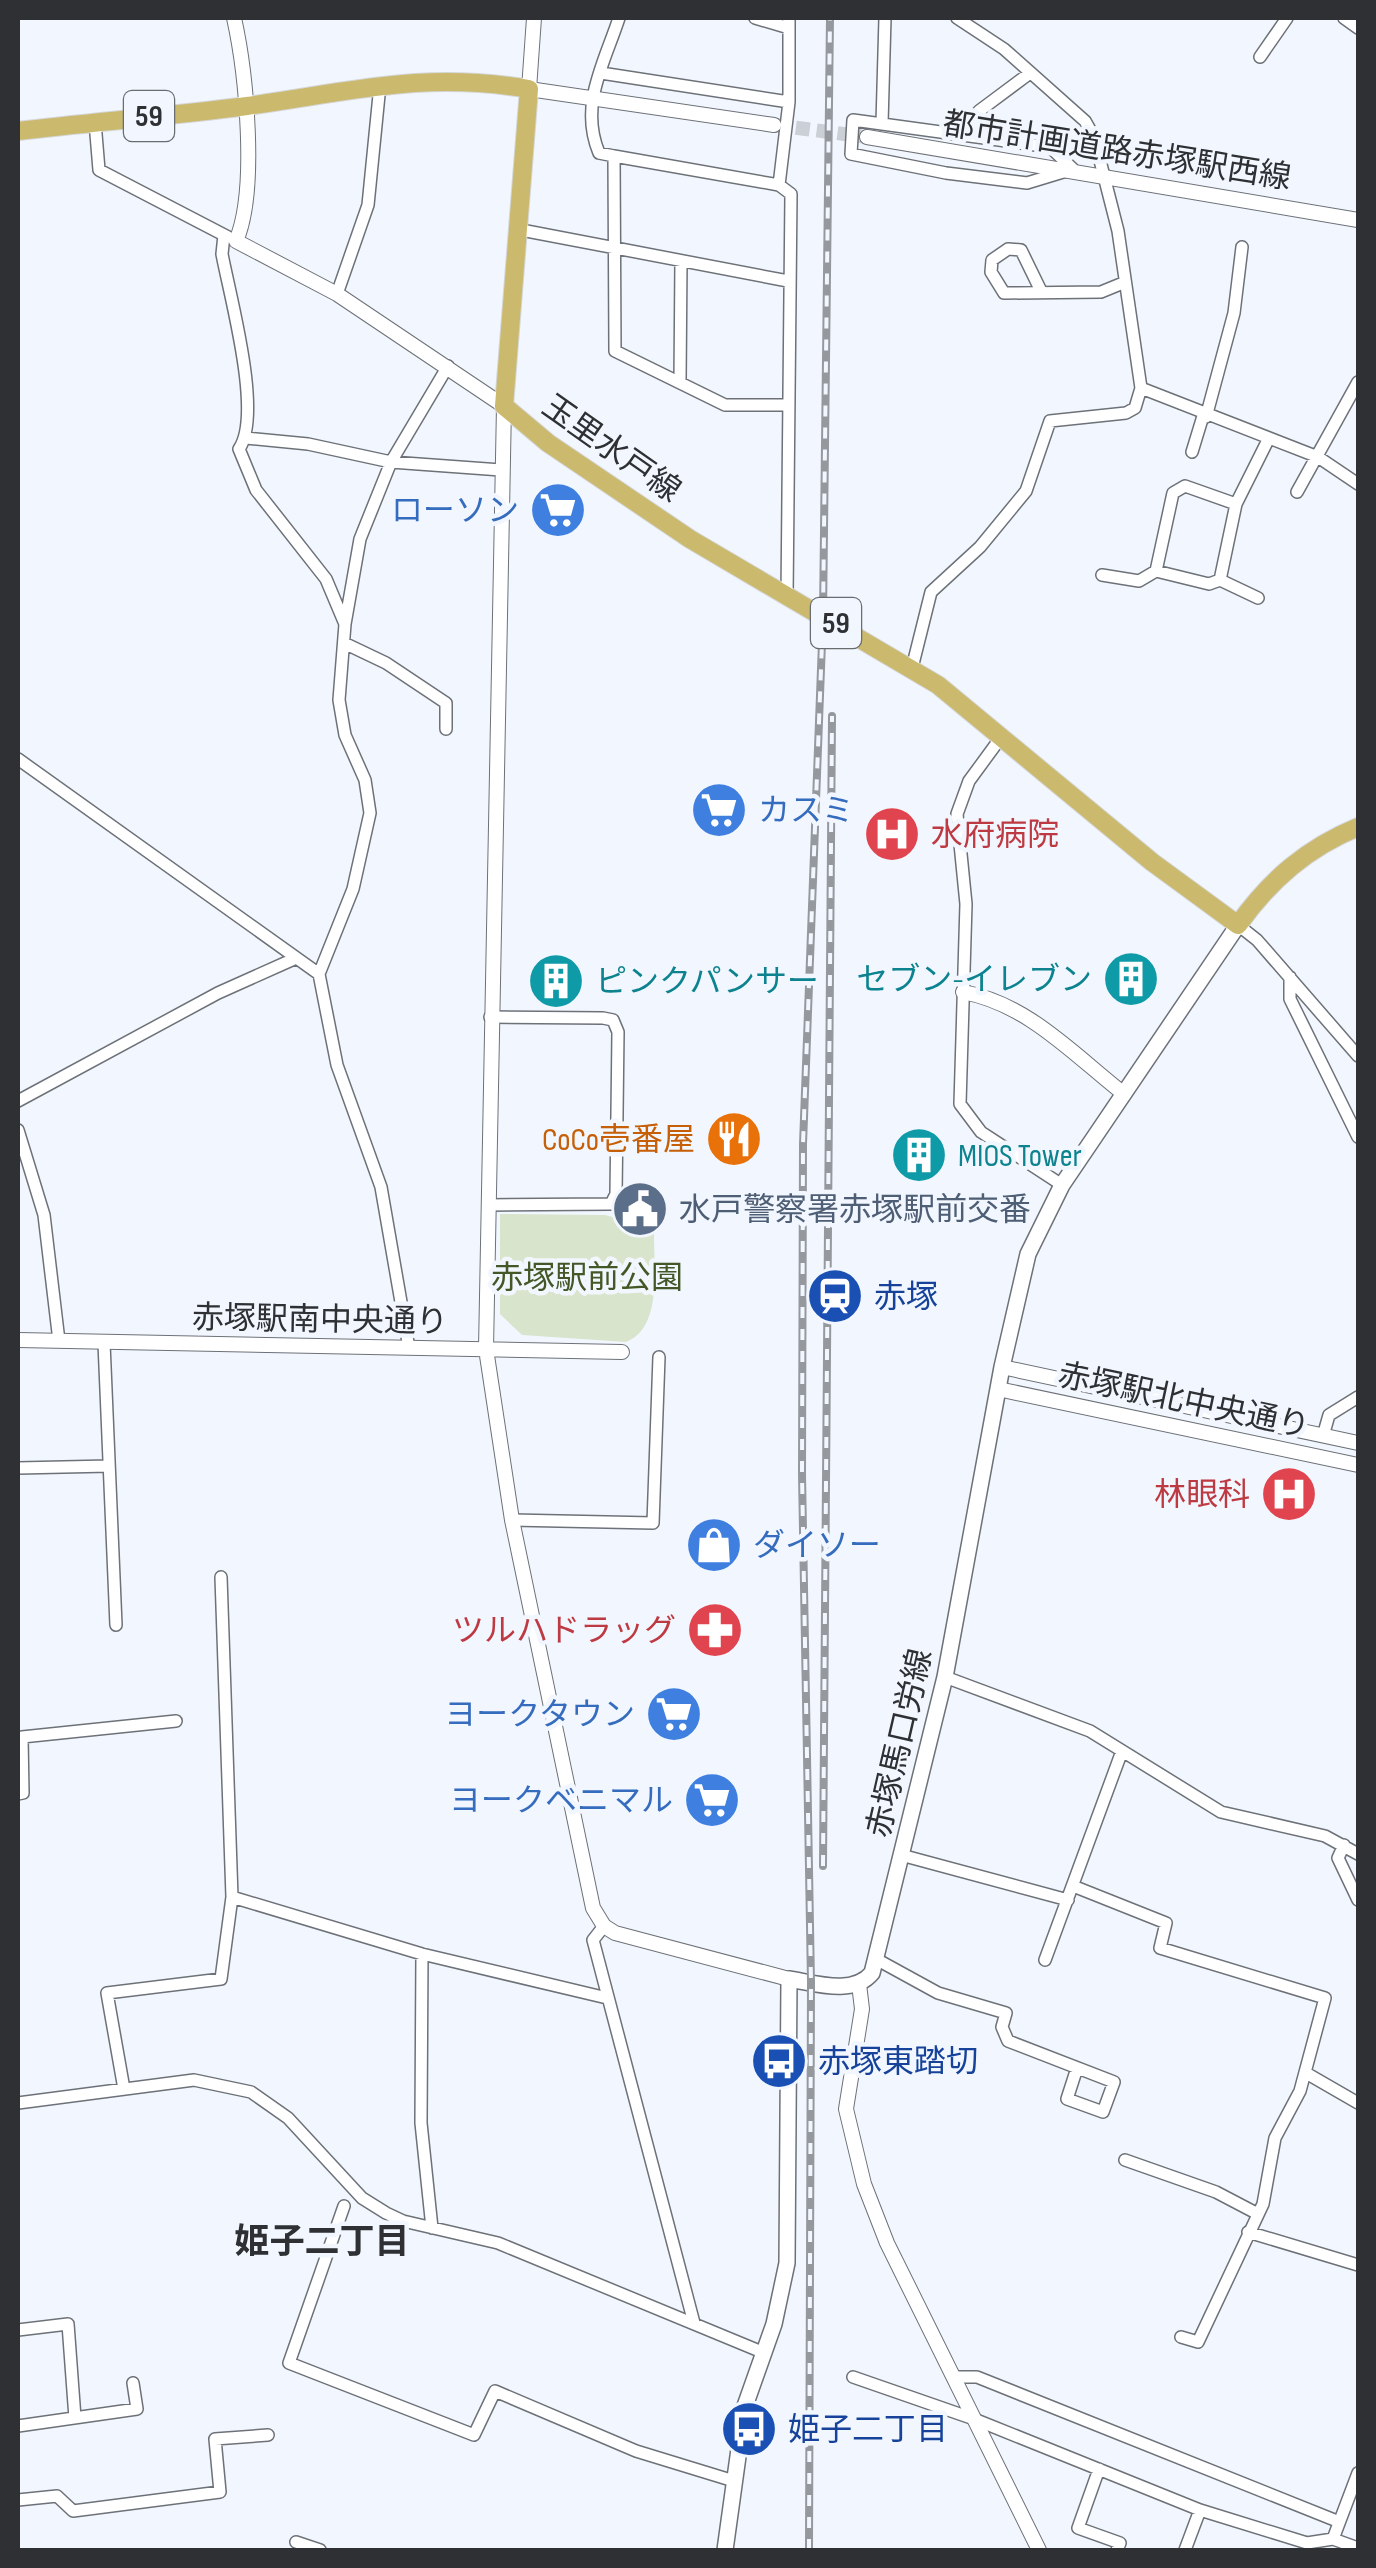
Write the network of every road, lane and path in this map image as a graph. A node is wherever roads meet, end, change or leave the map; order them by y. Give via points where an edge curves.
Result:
1 (234, 18) edge
2 (534, 18) edge
3 (619, 18) edge
4 (755, 18) edge
5 (885, 18) edge
6 (957, 18) edge
7 (1286, 18) edge
8 (1344, 18) edge
9 (789, 23) edge
10 (1358, 28) edge
11 (1260, 58) dead end
12 (601, 73) junction
13 (1030, 73) junction
14 (380, 85) junction
15 (528, 88) junction
16 (591, 98) junction
17 (790, 102) junction
18 (247, 106) junction
19 (980, 110) dead end
20 (95, 122) junction
21 (882, 122) junction
22 (774, 124) tunnel mouth
23 (18, 130) edge
24 (867, 137) tunnel mouth
25 (614, 156) junction
26 (1073, 169) junction
27 (1104, 174) junction
28 (780, 185) junction
29 (1358, 220) edge
30 (516, 229) junction
31 (230, 238) junction
32 (1242, 247) dead end
33 (615, 249) junction
34 (681, 261) junction
35 (788, 281) junction
36 (1123, 283) junction
37 (1040, 291) junction
38 (337, 294) junction
39 (448, 366) junction
40 (680, 381) junction
41 (1358, 382) edge
42 (1141, 388) junction
43 (1354, 401) edge
44 (788, 405) junction
45 (504, 406) junction
46 (1205, 416) junction
47 (246, 438) junction
48 (1268, 440) junction
49 (1192, 452) dead end
50 (1318, 457) junction
51 (391, 462) junction
52 (501, 470) junction
53 (1358, 484) edge
54 (1298, 492) dead end
55 (1236, 504) junction
56 (1156, 571) junction
57 (1102, 575) dead end
58 (1220, 580) junction
59 (786, 597) junction
60 (1258, 598) dead end
61 (345, 624) junction
62 (344, 643) junction
63 (912, 668) junction
64 (446, 729) dead end
65 (1002, 736) junction
66 (18, 759) edge
67 (1358, 827) edge
68 (1238, 925) junction
69 (294, 959) junction
70 (319, 974) junction
71 (1290, 977) junction
72 (963, 992) junction
73 (490, 1018) junction
74 (1358, 1056) edge
75 (1124, 1094) junction
76 (18, 1101) edge
77 (18, 1130) edge
78 (1358, 1136) edge
79 (1062, 1185) junction
80 (488, 1205) junction
81 (18, 1340) edge
82 (59, 1341) junction
83 (104, 1342) junction
84 (409, 1348) junction
85 (486, 1349) junction
86 (622, 1352) dead end
87 (660, 1357) dead end
88 (1002, 1367) junction
89 (998, 1388) junction
90 (1358, 1398) edge
91 (1323, 1436) junction
92 (1358, 1444) edge
93 (1358, 1465) edge
94 (109, 1466) junction
95 (18, 1468) edge
96 (512, 1520) junction
97 (221, 1577) dead end
98 (116, 1625) dead end
99 (945, 1676) junction
100 (176, 1720) dead end
101 (20, 1738) edge
102 (1122, 1751) junction
103 (18, 1794) edge
104 (1344, 1844) junction
105 (1358, 1854) edge
106 (901, 1855) junction
107 (1073, 1886) junction
108 (232, 1897) junction
109 (1068, 1900) junction
110 (1358, 1900) edge
111 (604, 1926) junction
112 (422, 1954) junction
113 (876, 1959) junction
114 (1045, 1960) dead end
115 (789, 1979) junction
116 (860, 1984) junction
117 (607, 1998) junction
118 (1076, 2068) junction
119 (1306, 2073) junction
120 (124, 2089) junction
121 (18, 2103) edge
122 (1358, 2103) edge
123 (1125, 2160) dead end
124 (344, 2206) dead end
125 (1258, 2214) junction
126 (432, 2228) junction
127 (1248, 2232) junction
128 (1358, 2265) edge
129 (694, 2322) junction
130 (18, 2330) edge
131 (1182, 2337) dead end
132 (762, 2352) junction
133 (853, 2377) dead end
134 (953, 2378) junction
135 (133, 2382) dead end
136 (75, 2418) junction
137 (974, 2419) junction
138 (18, 2426) edge
139 (268, 2435) dead end
140 (1099, 2469) junction
141 (1358, 2473) edge
142 (734, 2481) junction
143 (18, 2500) edge
144 (1200, 2510) junction
145 (1337, 2520) junction
146 (1333, 2540) junction
147 (296, 2542) dead end
148 (1358, 2548) edge
149 (320, 2550) edge
150 (725, 2550) edge
151 (1039, 2550) edge
152 (1117, 2550) edge
153 (1185, 2550) edge

1 - 18 street
2 - 15 street
3 - 12 street
4 - 9 street
5 - 21 street
6 - 13 street
7 - 11 street
8 - 10 street
9 - 17 street
12 - 16 street
12 - 17 street
13 - 19 street
13 - 27 street via 1085,121
14 - 15 main road, 59 via 462,78
14 - 18 main road, 59
14 - 38 street via 368,206
15 - 16 street
15 - 30 main road, 玉里水戸線
16 - 22 street
16 - 25 street via 588,127 599,153
17 - 28 street
18 - 20 main road, 59
18 - 31 street via 242,219
20 - 23 main road, 59
20 - 31 street via 100,170
21 - 26 street via 1050,147
21 - 26 street via 853,120 852,154 1026,183
24 - 26 street, 都市計画道路赤塚駅西線
25 - 28 street
25 - 33 street
26 - 27 street, 都市計画道路赤塚駅西線
27 - 29 street, 都市計画道路赤塚駅西線
27 - 36 street
28 - 35 street via 791,194
30 - 33 street
30 - 45 main road, 玉里水戸線
31 - 38 street
31 - 47 street via 222,254 248,404
32 - 46 street via 1234,314
33 - 34 street
33 - 40 street via 615,351
34 - 35 street
34 - 40 street
35 - 44 street
36 - 37 street via 1100,292
36 - 42 street
37 - 37 street via 1004,293 991,272 992,260 1008,249 1022,250
38 - 39 street
39 - 45 street
39 - 51 street
40 - 44 street via 725,405
41 - 43 street
42 - 46 street
42 - 63 street via 1135,408 1126,413 1050,421 1026,491 931,592
43 - 50 street
44 - 59 street
45 - 52 street
45 - 59 main road, 玉里水戸線 / 59 via 597,477
46 - 48 street
46 - 49 street
47 - 51 street
47 - 61 street via 238,449 256,490 309,553
48 - 50 street
48 - 55 street
50 - 53 street
50 - 54 street
51 - 52 street
51 - 61 street via 360,538
52 - 73 street
55 - 56 street via 1185,486 1174,493
55 - 58 street
56 - 57 street via 1139,581
56 - 58 street via 1210,584
58 - 60 street
59 - 63 main road, 玉里水戸線 / 59
61 - 62 street
62 - 64 street via 446,703
62 - 70 street via 345,735 365,780 370,813 352,890
63 - 65 main road, 玉里水戸線 / 59
65 - 68 main road, 玉里水戸線 / 59
65 - 72 street via 964,790 956,814 966,904
66 - 69 street
67 - 68 main road via 1298,860
68 - 71 street
68 - 75 main road, 赤塚馬口労線
69 - 70 street
69 - 76 street
70 - 84 street via 337,1065 381,1187
71 - 74 street
71 - 78 street via 1290,999
72 - 75 street via 1028,1016
72 - 79 street via 958,1090 968,1120
73 - 80 street
73 - 80 street via 603,1018 614,1020 618,1032 612,1204
75 - 79 main road, 赤塚馬口労線
77 - 82 street via 44,1214
79 - 88 main road, 赤塚馬口労線 via 1022,1272
80 - 85 street
81 - 82 street, 赤塚駅南中央通り
82 - 83 street, 赤塚駅南中央通り
83 - 84 street, 赤塚駅南中央通り
83 - 94 street
84 - 85 street, 赤塚駅南中央通り
85 - 86 street, 赤塚駅南中央通り
85 - 96 street
87 - 96 street via 653,1522
88 - 89 main road, 赤塚馬口労線
88 - 91 street, 赤塚駅北中央通り
89 - 93 street, 赤塚駅北中央通り
89 - 99 main road, 赤塚馬口労線
90 - 91 street via 1329,1415
91 - 92 street, 赤塚駅北中央通り
94 - 95 street
94 - 98 street
96 - 111 street via 584,1870
97 - 108 street
99 - 102 street via 1090,1731
99 - 106 main road, 赤塚馬口労線
100 - 101 street
101 - 103 street
102 - 104 street via 1222,1812
102 - 107 street
104 - 105 street
104 - 110 street via 1338,1858
106 - 109 street
106 - 113 main road, 赤塚馬口労線
107 - 109 street
107 - 119 street via 1166,1924 1160,1948 1325,1998
108 - 112 street
108 - 120 street via 221,1979 107,1992
109 - 114 street
111 - 115 street
111 - 117 street via 593,1940
112 - 117 street
112 - 126 street via 421,2123
113 - 116 main road, 赤塚馬口労線
113 - 118 street via 938,1993 1006,2013 1008,2041
115 - 116 main road
115 - 132 main road via 787,2263
116 - 134 street via 862,2009 846,2094 849,2126 887,2244
117 - 129 street
118 - 118 street via 1114,2082 1103,2112 1067,2099
119 - 122 street
119 - 125 street via 1275,2138
120 - 121 street
120 - 126 street via 194,2080 252,2092 288,2118 362,2198 403,2222
123 - 125 street
124 - 142 street via 289,2363 474,2435 495,2391 636,2451
125 - 127 street
126 - 129 street via 498,2244
127 - 128 street
127 - 131 street via 1198,2342
129 - 132 street
130 - 136 street via 68,2324
132 - 142 main road via 744,2406
133 - 137 street
134 - 137 street
134 - 145 street via 977,2377
135 - 136 street via 137,2410
136 - 138 street
137 - 140 street
137 - 151 street
139 - 143 street via 215,2438 220,2492 73,2511 57,2496
140 - 144 street
140 - 152 street via 1078,2528 1120,2543
141 - 145 street
142 - 150 main road
144 - 146 street via 1307,2543
144 - 153 street
145 - 146 street
146 - 148 street
147 - 149 street

